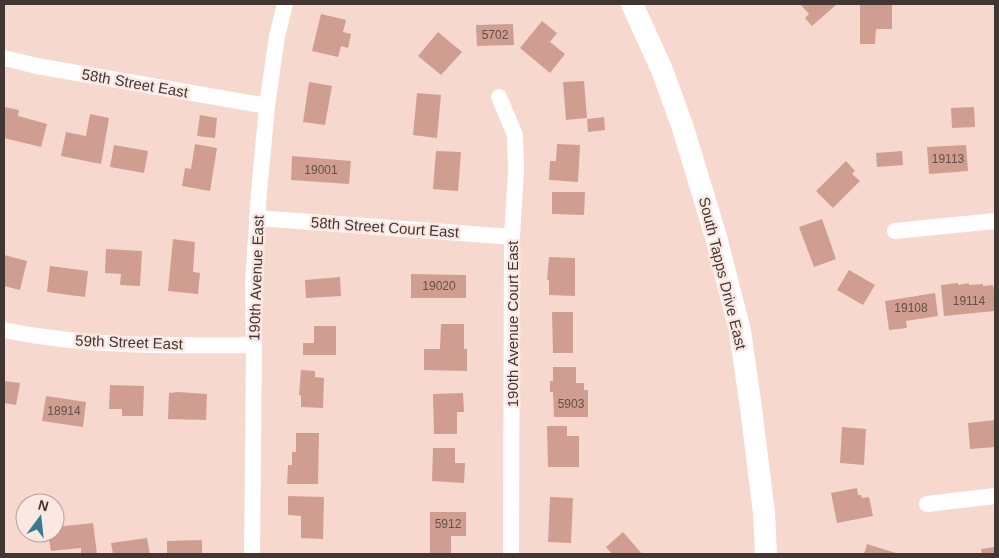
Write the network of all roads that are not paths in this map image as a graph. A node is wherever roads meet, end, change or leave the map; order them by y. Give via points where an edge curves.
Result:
1 (285, 4) edge
2 (632, 4) edge
3 (4, 58) edge
4 (499, 97) dead end
5 (267, 106) junction
6 (257, 218) junction
7 (995, 221) edge
8 (895, 231) dead end
9 (512, 237) junction
10 (4, 330) edge
11 (254, 345) junction
12 (995, 496) edge
13 (927, 504) dead end
14 (252, 554) edge
15 (511, 554) edge
16 (766, 554) edge

1 - 5 street, 190th Avenue East
2 - 16 street, South Tapps Drive East via 684,128 737,322 752,408
3 - 5 street, 58th Street East
4 - 9 street, 190th Avenue Court East via 515,135
5 - 6 street, 190th Avenue East
6 - 9 street, 58th Street Court East
6 - 11 street, 190th Avenue East
7 - 8 street
9 - 15 street, 190th Avenue Court East
10 - 11 street, 59th Street East via 121,345
11 - 14 street, 190th Avenue East
12 - 13 street

